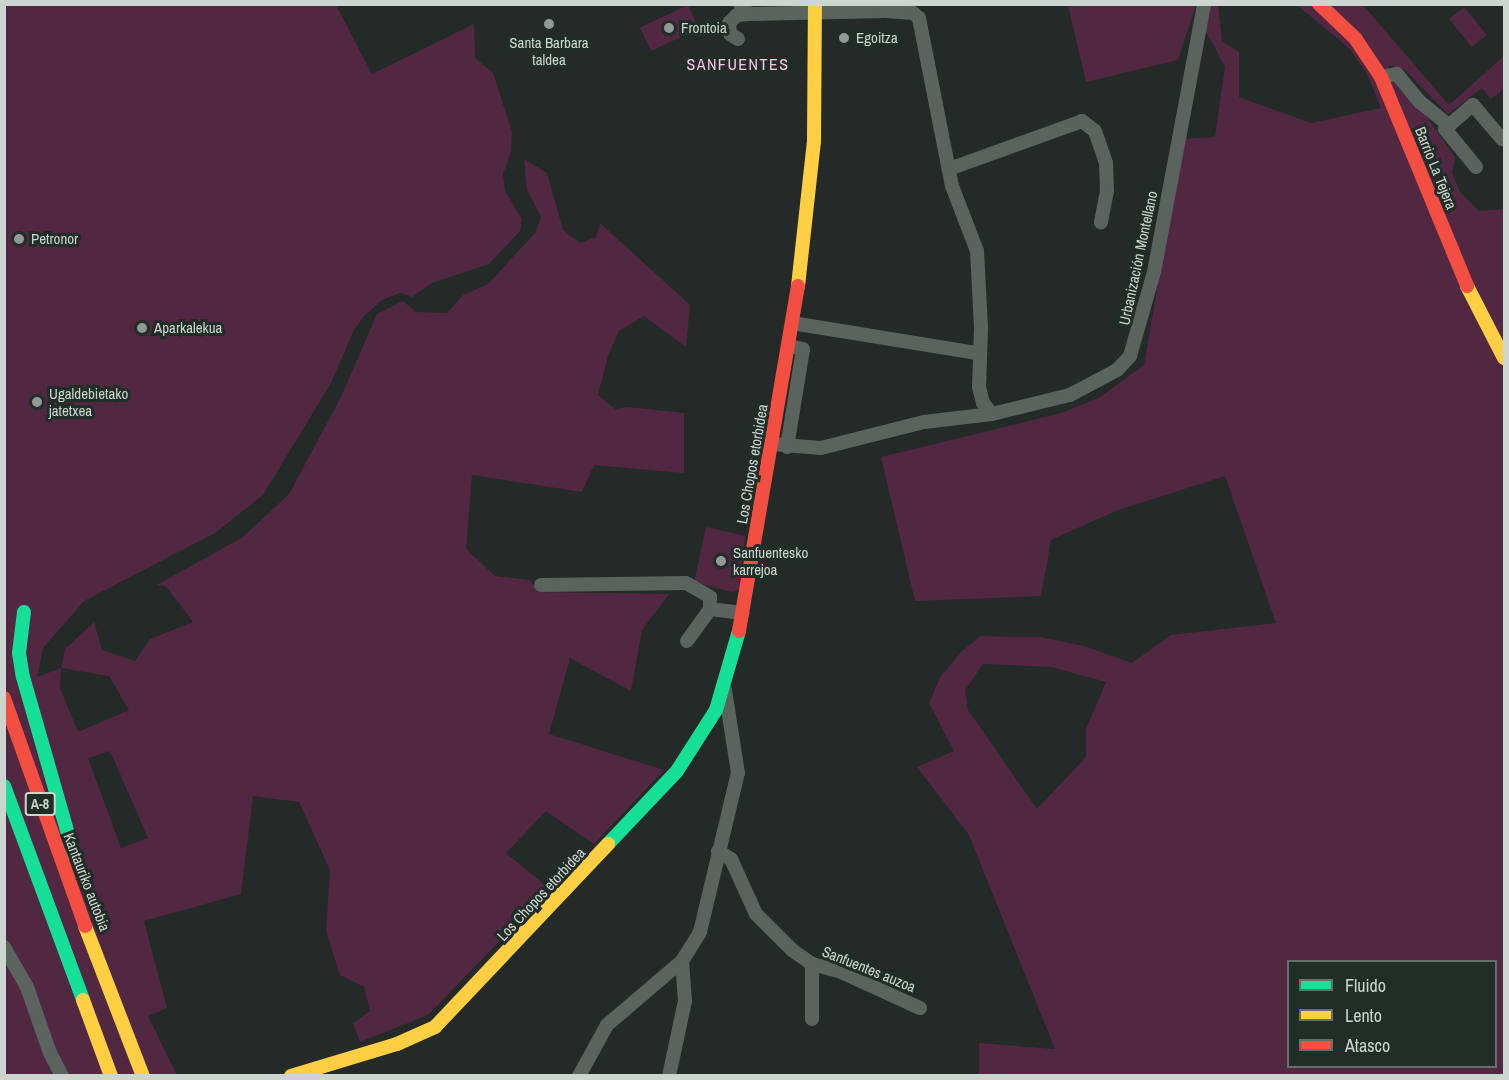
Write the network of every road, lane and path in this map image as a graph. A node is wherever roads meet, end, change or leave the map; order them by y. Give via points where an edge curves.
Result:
1 (1204, 4) edge
2 (1319, 4) edge
3 (815, 8) edge
4 (744, 9) edge
5 (738, 39) dead end
6 (1381, 77) junction
7 (1450, 126) junction
8 (1502, 139) dead end
9 (1476, 167) dead end
10 (949, 169) junction
11 (1101, 222) dead end
12 (792, 323) junction
13 (789, 346) junction
14 (978, 353) junction
15 (1504, 358) edge
16 (992, 414) junction
17 (772, 444) junction
18 (787, 447) junction
19 (541, 585) dead end
20 (710, 609) junction
21 (24, 612) dead end
22 (743, 613) junction
23 (687, 641) dead end
24 (725, 688) junction
25 (4, 698) edge
26 (4, 786) edge
27 (4, 831) edge
28 (718, 851) junction
29 (39, 883) junction
30 (80, 908) junction
31 (4, 947) edge
32 (682, 961) junction
33 (812, 964) junction
34 (920, 1008) dead end
35 (813, 1019) dead end
36 (63, 1076) edge
37 (111, 1076) edge
38 (143, 1076) edge
39 (291, 1076) edge
40 (579, 1076) edge
41 (669, 1076) edge

1 - 16 street, Urbanización Montellano via 1154,272 1130,356 1117,370 1070,395
2 - 6 main road, Barrio La Tejera via 1355,38
3 - 4 street
3 - 10 street via 904,12 919,18
3 - 12 main road, Los Chopos etorbidea via 811,192
4 - 5 street via 729,23 730,33
6 - 7 street via 1397,74 1420,102
6 - 15 main road, Barrio La Tejera via 1467,287
7 - 8 street via 1473,105
7 - 9 street via 1445,129
10 - 11 street via 1082,121 1095,131 1106,163 1107,191
10 - 14 street via 957,207 977,250 981,328
12 - 13 main road, Los Chopos etorbidea
12 - 14 street
13 - 17 main road, Los Chopos etorbidea
13 - 18 street via 803,349
14 - 16 street via 979,387 983,403
16 - 18 street, Urbanización Montellano via 924,422 821,448
17 - 18 street, Urbanización Montellano
17 - 22 main road, Los Chopos etorbidea
19 - 20 street via 686,583 710,597
20 - 22 street
20 - 23 street
21 - 30 main road via 19,653 23,677 80,877
22 - 24 main road, Los Chopos etorbidea
24 - 28 street via 738,773
24 - 39 main road, Los Chopos etorbidea via 703,735 677,771 435,1027 397,1044
25 - 30 main road, Kantauriko autobia / A-8
26 - 29 main road, A-8
27 - 29 main road via 15,859
28 - 32 street via 704,920
28 - 33 street, Sanfuentes auzoa via 731,859 756,914
29 - 37 main road, A-8
30 - 38 main road, Kantauriko autobia / A-8
31 - 36 street via 27,987 50,1053
32 - 40 street via 615,1016 595,1042
32 - 41 street via 685,1001
33 - 34 street, Sanfuentes auzoa via 841,972
33 - 35 street

